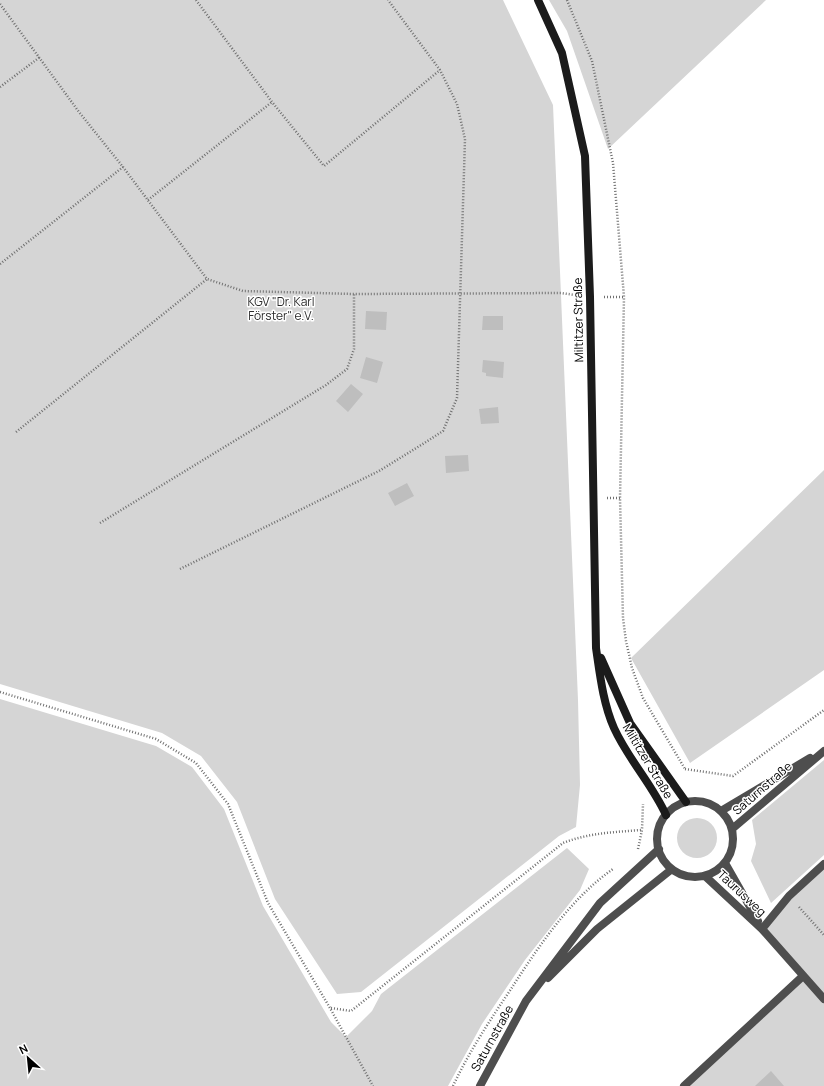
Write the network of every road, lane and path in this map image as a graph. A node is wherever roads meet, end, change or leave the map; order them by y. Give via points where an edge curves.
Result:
1 (196, 0) edge
2 (388, 0) edge
3 (538, 0) edge
4 (567, 0) edge
5 (0, 4) edge
6 (40, 57) junction
7 (440, 70) junction
8 (0, 87) edge
9 (272, 102) junction
10 (123, 167) junction
11 (148, 200) junction
12 (0, 264) edge
13 (207, 279) junction
14 (459, 293) junction
15 (354, 294) junction
16 (590, 296) junction
17 (624, 297) junction
18 (16, 432) dead end
19 (100, 523) dead end
20 (180, 568) dead end
21 (596, 648) junction
22 (0, 692) edge
23 (824, 710) edge
24 (824, 750) edge
25 (643, 799) dead end
26 (686, 802) junction
27 (721, 811) junction
28 (666, 815) junction
29 (732, 829) junction
30 (642, 830) junction
31 (659, 849) junction
32 (637, 853) dead end
33 (725, 863) junction
34 (824, 864) edge
35 (619, 865) dead end
36 (672, 869) junction
37 (705, 876) junction
38 (789, 896) junction
39 (762, 929) junction
40 (824, 935) edge
41 (803, 976) junction
42 (824, 999) edge
43 (526, 1001) junction
44 (330, 1008) junction
45 (373, 1086) edge
46 (453, 1086) edge
47 (480, 1086) edge
48 (684, 1086) edge

1 - 9 path
2 - 7 path
3 - 16 street, Miltitzer Straße via 562,53 585,156
4 - 17 path via 592,61 613,163
5 - 6 path
6 - 8 path
6 - 10 path
7 - 9 path via 324,166
7 - 14 path via 457,104 465,138
9 - 11 path
10 - 11 path
10 - 12 path
11 - 13 path
13 - 15 path via 243,291
13 - 18 path
14 - 15 path
14 - 16 path via 561,293
14 - 20 path via 457,398 443,431 379,471
15 - 19 path via 354,349 347,369 326,385
16 - 17 path
16 - 21 street, Miltitzer Straße
17 - 23 path via 620,498 623,618 632,668 643,698 685,769 734,776
21 - 26 street, Miltitzer Straße via 630,723
21 - 28 street, Miltitzer Straße via 603,694 614,728
22 - 44 path via 156,740 196,763 228,804 268,903
24 - 27 street, Saturnstraße
24 - 29 street, Saturnstraße
25 - 30 path
26 - 27 street via 705,802
26 - 28 street
27 - 29 street, Saturnstraße
28 - 31 street via 658,830
29 - 33 street via 732,848
30 - 32 path
30 - 44 path via 593,834 563,843 352,1011
31 - 36 street via 663,859
31 - 43 street, Saturnstraße via 600,903
33 - 37 street
33 - 39 street, Taurusweg
34 - 38 street
35 - 46 path via 585,892 528,962 486,1026
36 - 37 street via 687,876
36 - 43 street, Saturnstraße via 597,929
37 - 39 street, Taurusweg
38 - 39 street
38 - 40 path
39 - 41 street, Taurusweg
41 - 42 street, Taurusweg
41 - 48 street
43 - 47 street, Saturnstraße
44 - 45 path

